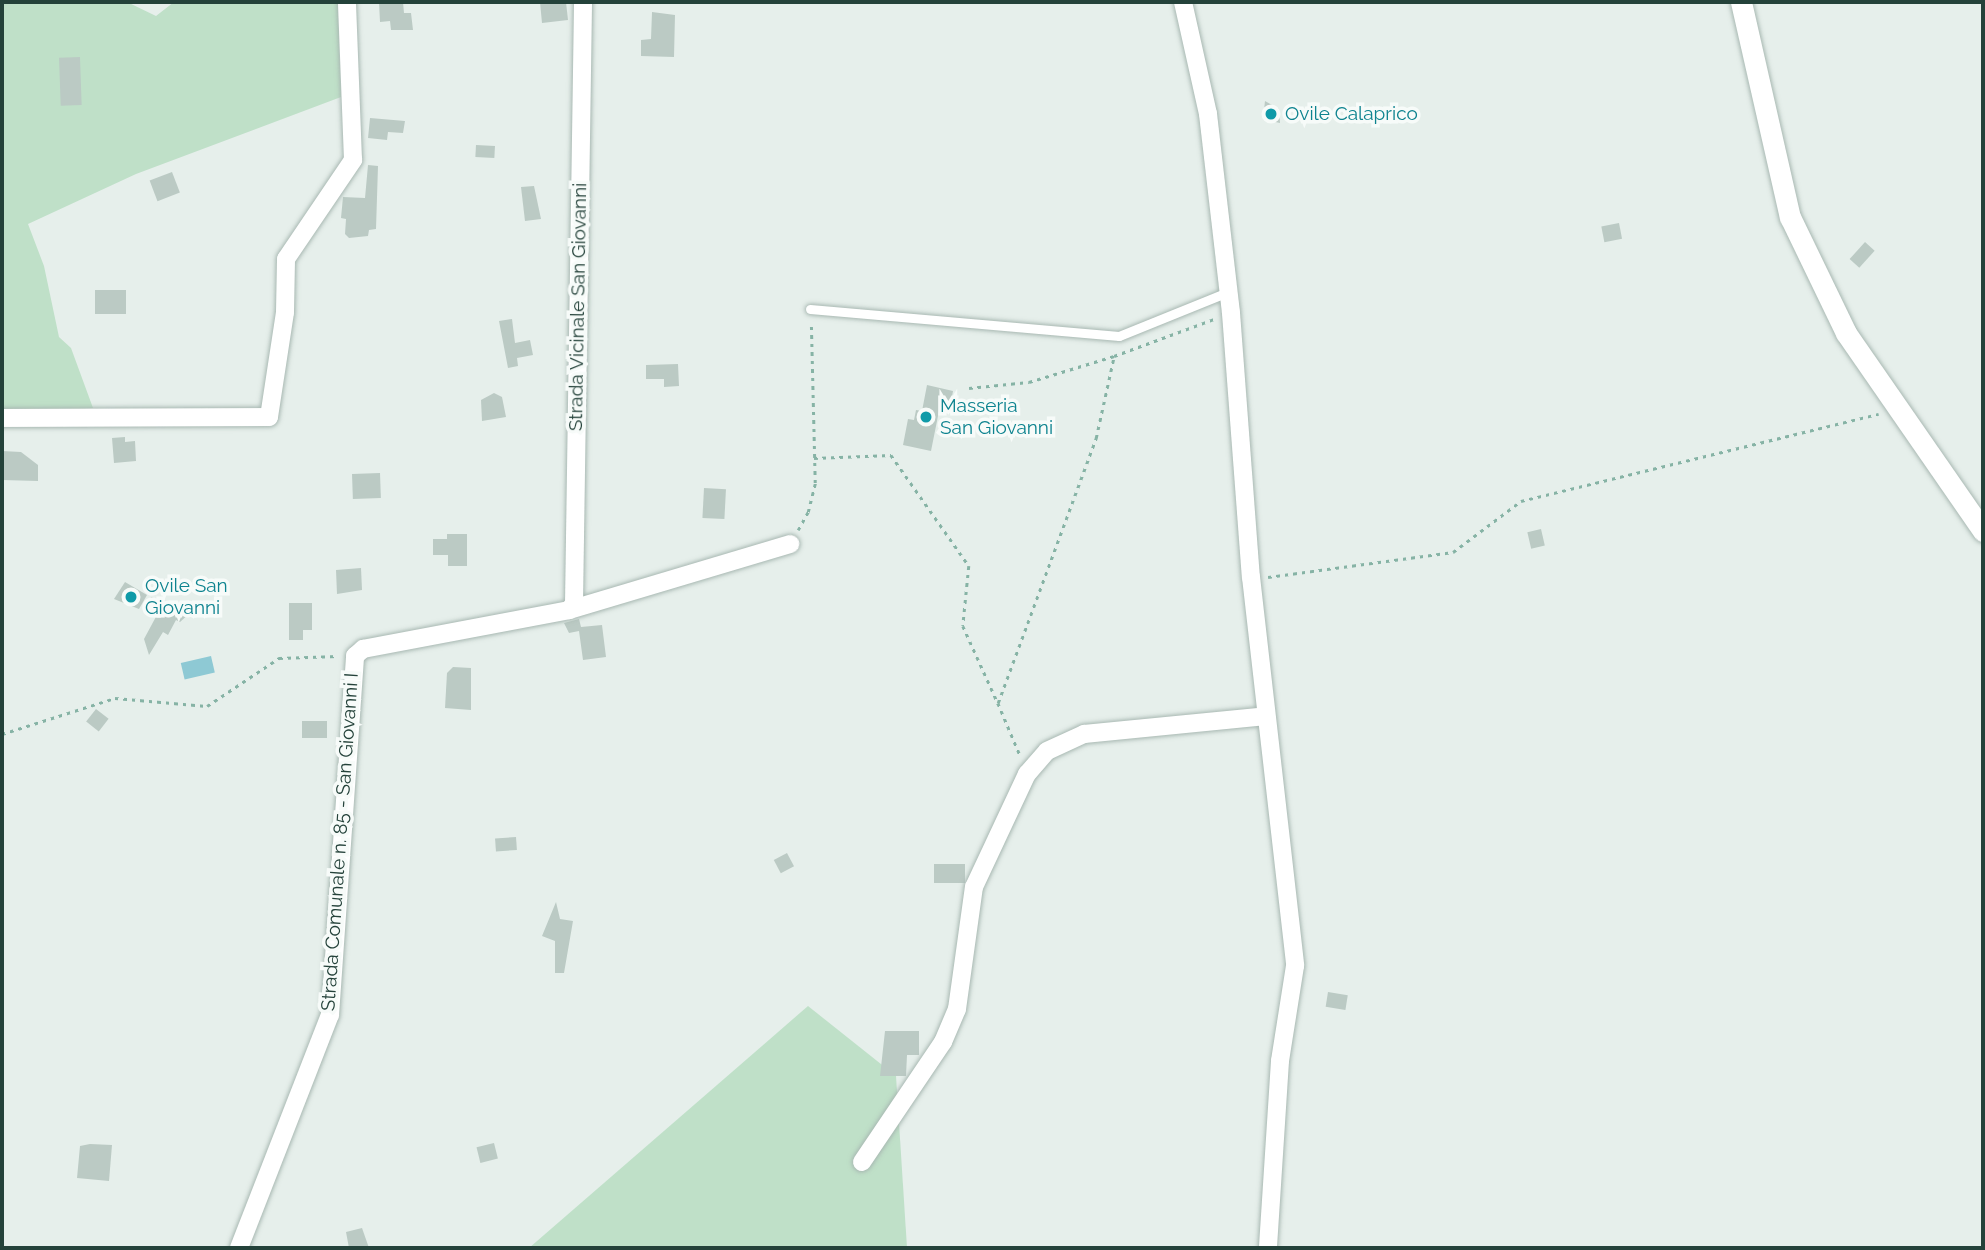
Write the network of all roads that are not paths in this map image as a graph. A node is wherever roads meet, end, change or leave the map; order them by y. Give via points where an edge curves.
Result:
1 (348, 2) edge
2 (583, 2) edge
3 (1183, 2) edge
4 (1741, 2) edge
5 (1228, 292) junction
6 (810, 309) road end
7 (2, 418) edge
8 (1983, 531) edge
9 (790, 544) road end
10 (569, 610) junction
11 (1266, 716) junction
12 (862, 1162) dead end
13 (239, 1248) edge
14 (1268, 1248) edge

1 - 7 street via 353,160 286,259 285,312 269,417
2 - 10 street, Strada Vicinale San Giovanni via 574,604
3 - 5 street via 1208,114
4 - 8 street via 1790,217 1846,333
5 - 6 lane via 1119,336
5 - 11 street
9 - 10 street, Strada Comunale n. 85 - San Giovanni I
10 - 13 street, Strada Comunale n. 85 - San Giovanni I via 363,649 355,656 330,1015
11 - 12 street via 1084,734 1047,751 1027,774 974,887 957,1009 943,1042
11 - 14 street via 1295,966 1280,1061

